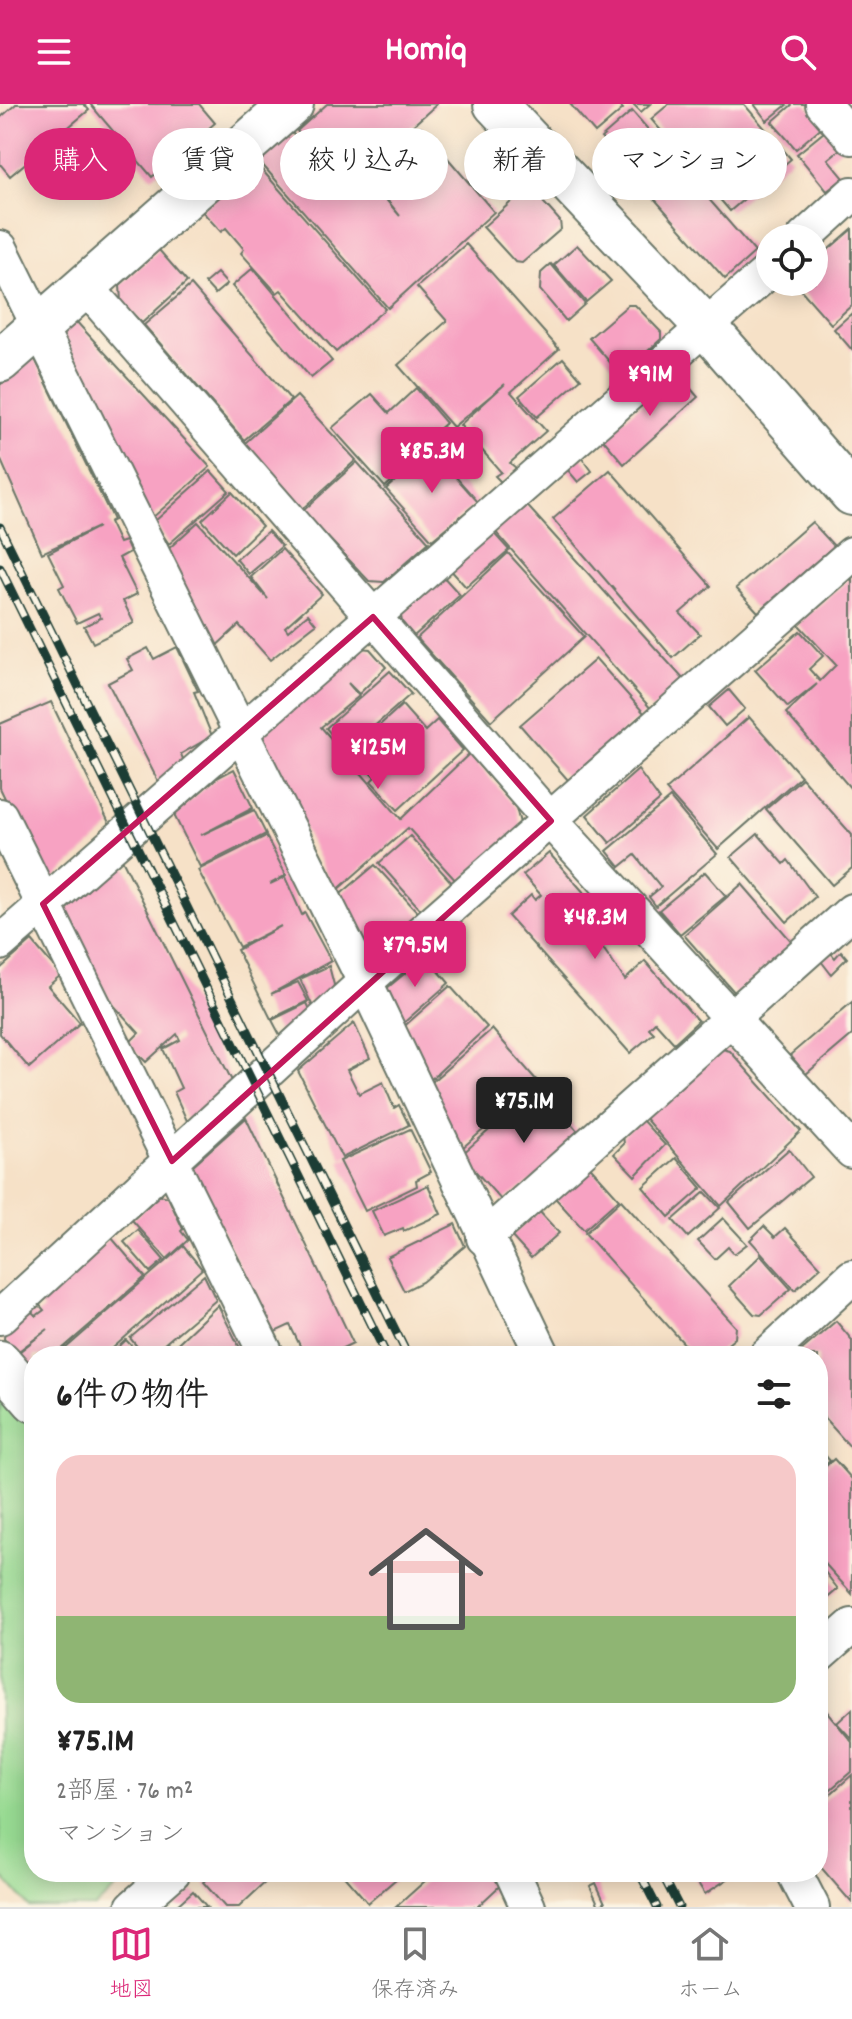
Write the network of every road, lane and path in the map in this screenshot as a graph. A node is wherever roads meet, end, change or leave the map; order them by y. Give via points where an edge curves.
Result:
1 (292, 104) edge
2 (495, 104) edge
3 (823, 104) edge
4 (852, 137) edge
5 (852, 194) edge
6 (819, 224) edge
7 (0, 248) edge
8 (756, 283) edge
9 (86, 287) junction
10 (39, 327) junction
11 (707, 328) junction
12 (0, 361) edge
13 (852, 494) edge
14 (852, 554) edge
15 (373, 617) junction
16 (239, 734) junction
17 (0, 816) edge
18 (551, 821) junction
19 (43, 904) junction
20 (852, 911) edge
21 (0, 943) edge
22 (365, 982) junction
23 (732, 1019) junction
24 (852, 1151) edge
25 (172, 1161) junction
26 (484, 1238) junction
27 (852, 1277) edge
28 (0, 1317) edge
29 (262, 1346) edge
30 (538, 1346) edge
31 (777, 1346) edge
32 (0, 1362) edge
33 (24, 1390) edge
34 (852, 1626) edge
35 (828, 1647) edge
36 (162, 1882) edge
37 (517, 1882) edge
38 (799, 1882) edge
39 (133, 1907) edge
40 (528, 1907) edge
41 (812, 1907) edge

1 - 9 street
2 - 11 street
3 - 4 street
5 - 6 street
7 - 10 street
8 - 11 street
9 - 10 street
9 - 15 street
10 - 12 street
10 - 16 street
11 - 13 street
11 - 15 street
14 - 18 street
15 - 16 street
15 - 18 street
16 - 19 street
16 - 22 street
17 - 19 street
18 - 22 street
18 - 23 street
19 - 21 street
19 - 25 street
20 - 23 street
22 - 25 street
22 - 26 street
23 - 24 street
23 - 26 street
25 - 28 street
25 - 29 street
26 - 30 street
27 - 31 street
32 - 33 street
34 - 35 street
36 - 39 street
37 - 40 street
38 - 41 street

